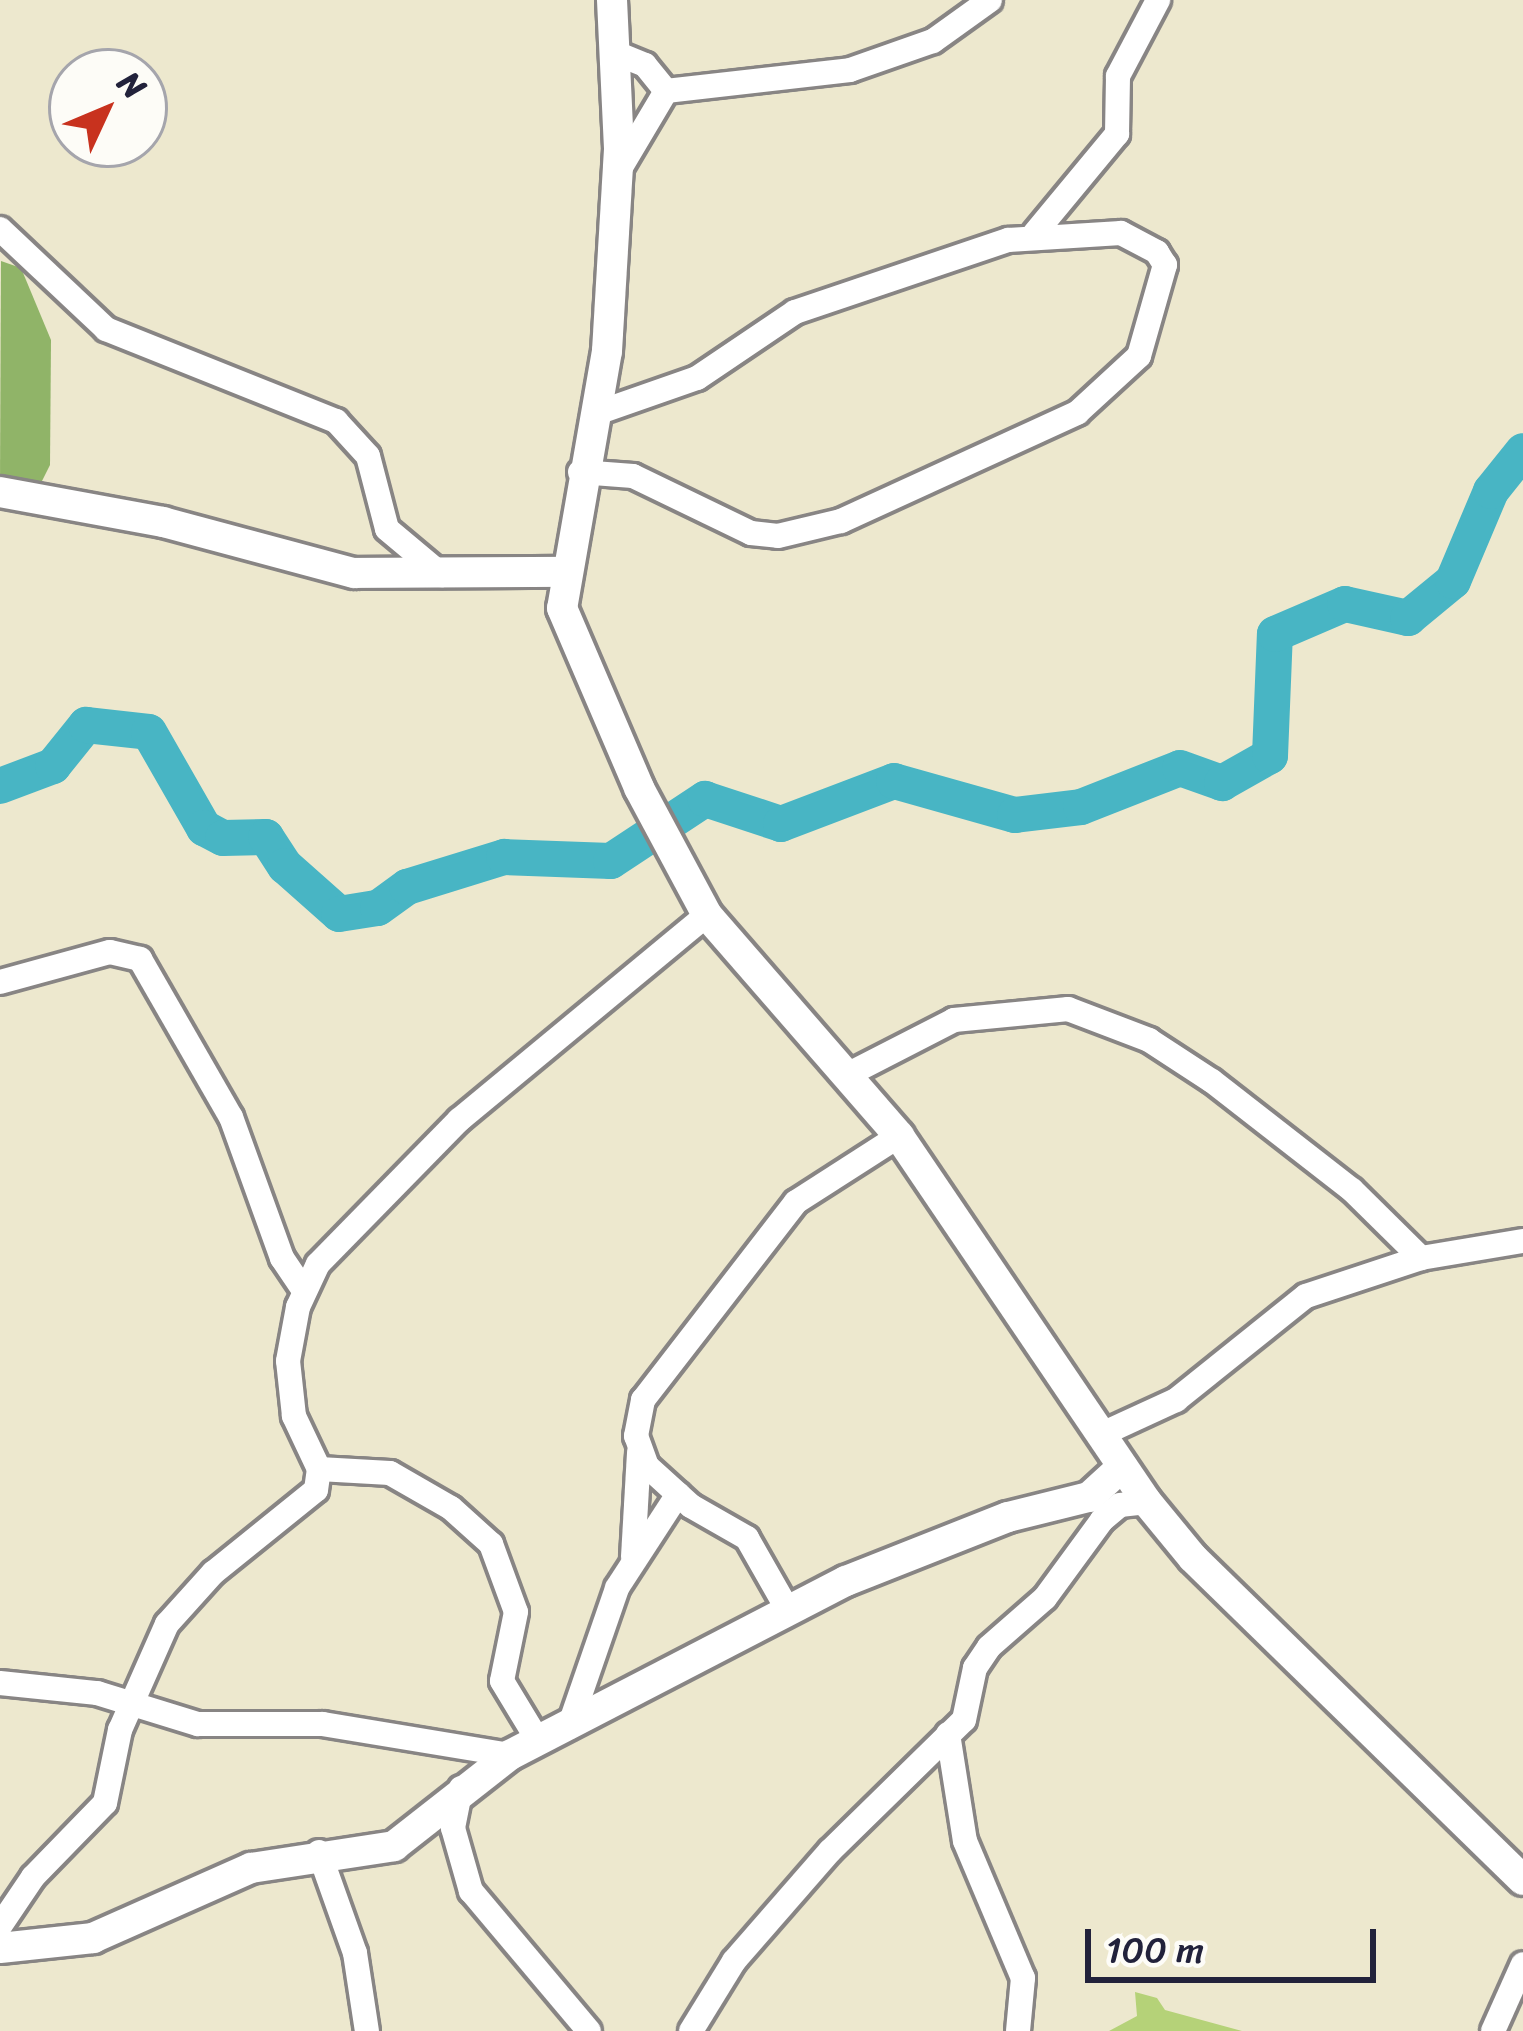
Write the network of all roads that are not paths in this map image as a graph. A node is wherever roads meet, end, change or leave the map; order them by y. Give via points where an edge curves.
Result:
1 (612, 0) edge
2 (989, 0) edge
3 (1158, 0) edge
4 (618, 54) junction
5 (666, 91) junction
6 (618, 172) junction
7 (0, 230) edge
8 (1035, 233) junction
9 (597, 413) junction
10 (580, 472) junction
11 (0, 492) edge
12 (564, 572) junction
13 (442, 575) junction
14 (707, 915) junction
15 (0, 982) edge
16 (849, 1075) junction
17 (898, 1136) junction
18 (1523, 1240) edge
19 (1420, 1258) junction
20 (303, 1288) junction
21 (1100, 1435) junction
22 (639, 1452) junction
23 (1122, 1467) junction
24 (319, 1469) junction
25 (678, 1495) junction
26 (1147, 1502) junction
27 (632, 1560) junction
28 (789, 1612) junction
29 (0, 1683) edge
30 (133, 1701) junction
31 (569, 1726) junction
32 (948, 1734) junction
33 (525, 1749) junction
34 (461, 1786) junction
35 (319, 1852) junction
36 (1523, 1880) edge
37 (0, 1926) edge
38 (0, 1948) edge
39 (1523, 1964) edge
40 (367, 2031) edge
41 (589, 2031) edge
42 (691, 2031) edge
43 (1018, 2031) edge
44 (1493, 2031) edge

1 - 4 street
2 - 5 street via 933,41 874,66
3 - 8 street via 1118,76 1117,134
4 - 5 street via 645,64
4 - 6 street
5 - 6 street
6 - 9 street
7 - 13 street via 106,329 336,421 368,456 387,529
8 - 9 street via 795,312 698,378
8 - 10 street via 1121,233 1157,252 1166,278 1139,356 1041,436 842,521 778,536 751,533 633,476
9 - 10 street
10 - 12 street
11 - 13 street via 164,522 303,566
12 - 13 street
12 - 14 street via 568,634
14 - 16 street
14 - 20 street via 459,1120 413,1175 335,1242
15 - 20 street via 110,952 140,959 231,1117 282,1258
16 - 17 street
16 - 19 street via 954,1020 1068,1009 1149,1040 1212,1081 1352,1190
17 - 21 street
17 - 22 street via 784,1216 649,1388
18 - 19 street
19 - 21 street via 1306,1296 1176,1400
20 - 24 street via 291,1331 290,1392
21 - 23 street
22 - 25 street
22 - 27 street
23 - 26 street
23 - 28 street via 1089,1497 968,1531
24 - 30 street via 316,1490 176,1612 146,1658
24 - 33 street via 389,1473 451,1508 491,1544 516,1612 500,1659
25 - 27 street
25 - 28 street via 747,1538
26 - 32 street via 1120,1505 1102,1520 1045,1598 989,1647 975,1668 964,1720
26 - 36 street via 1193,1558
27 - 31 street via 582,1673
28 - 31 street
29 - 30 street
30 - 33 street via 198,1724 323,1724
30 - 37 street via 105,1803 33,1877
31 - 33 street
32 - 42 street via 734,1961
32 - 43 street via 965,1841 1023,1978
33 - 34 street
34 - 35 street via 423,1831 394,1846
34 - 41 street via 452,1828 471,1891
35 - 38 street via 251,1868 93,1938
35 - 40 street via 355,1953
39 - 44 street

